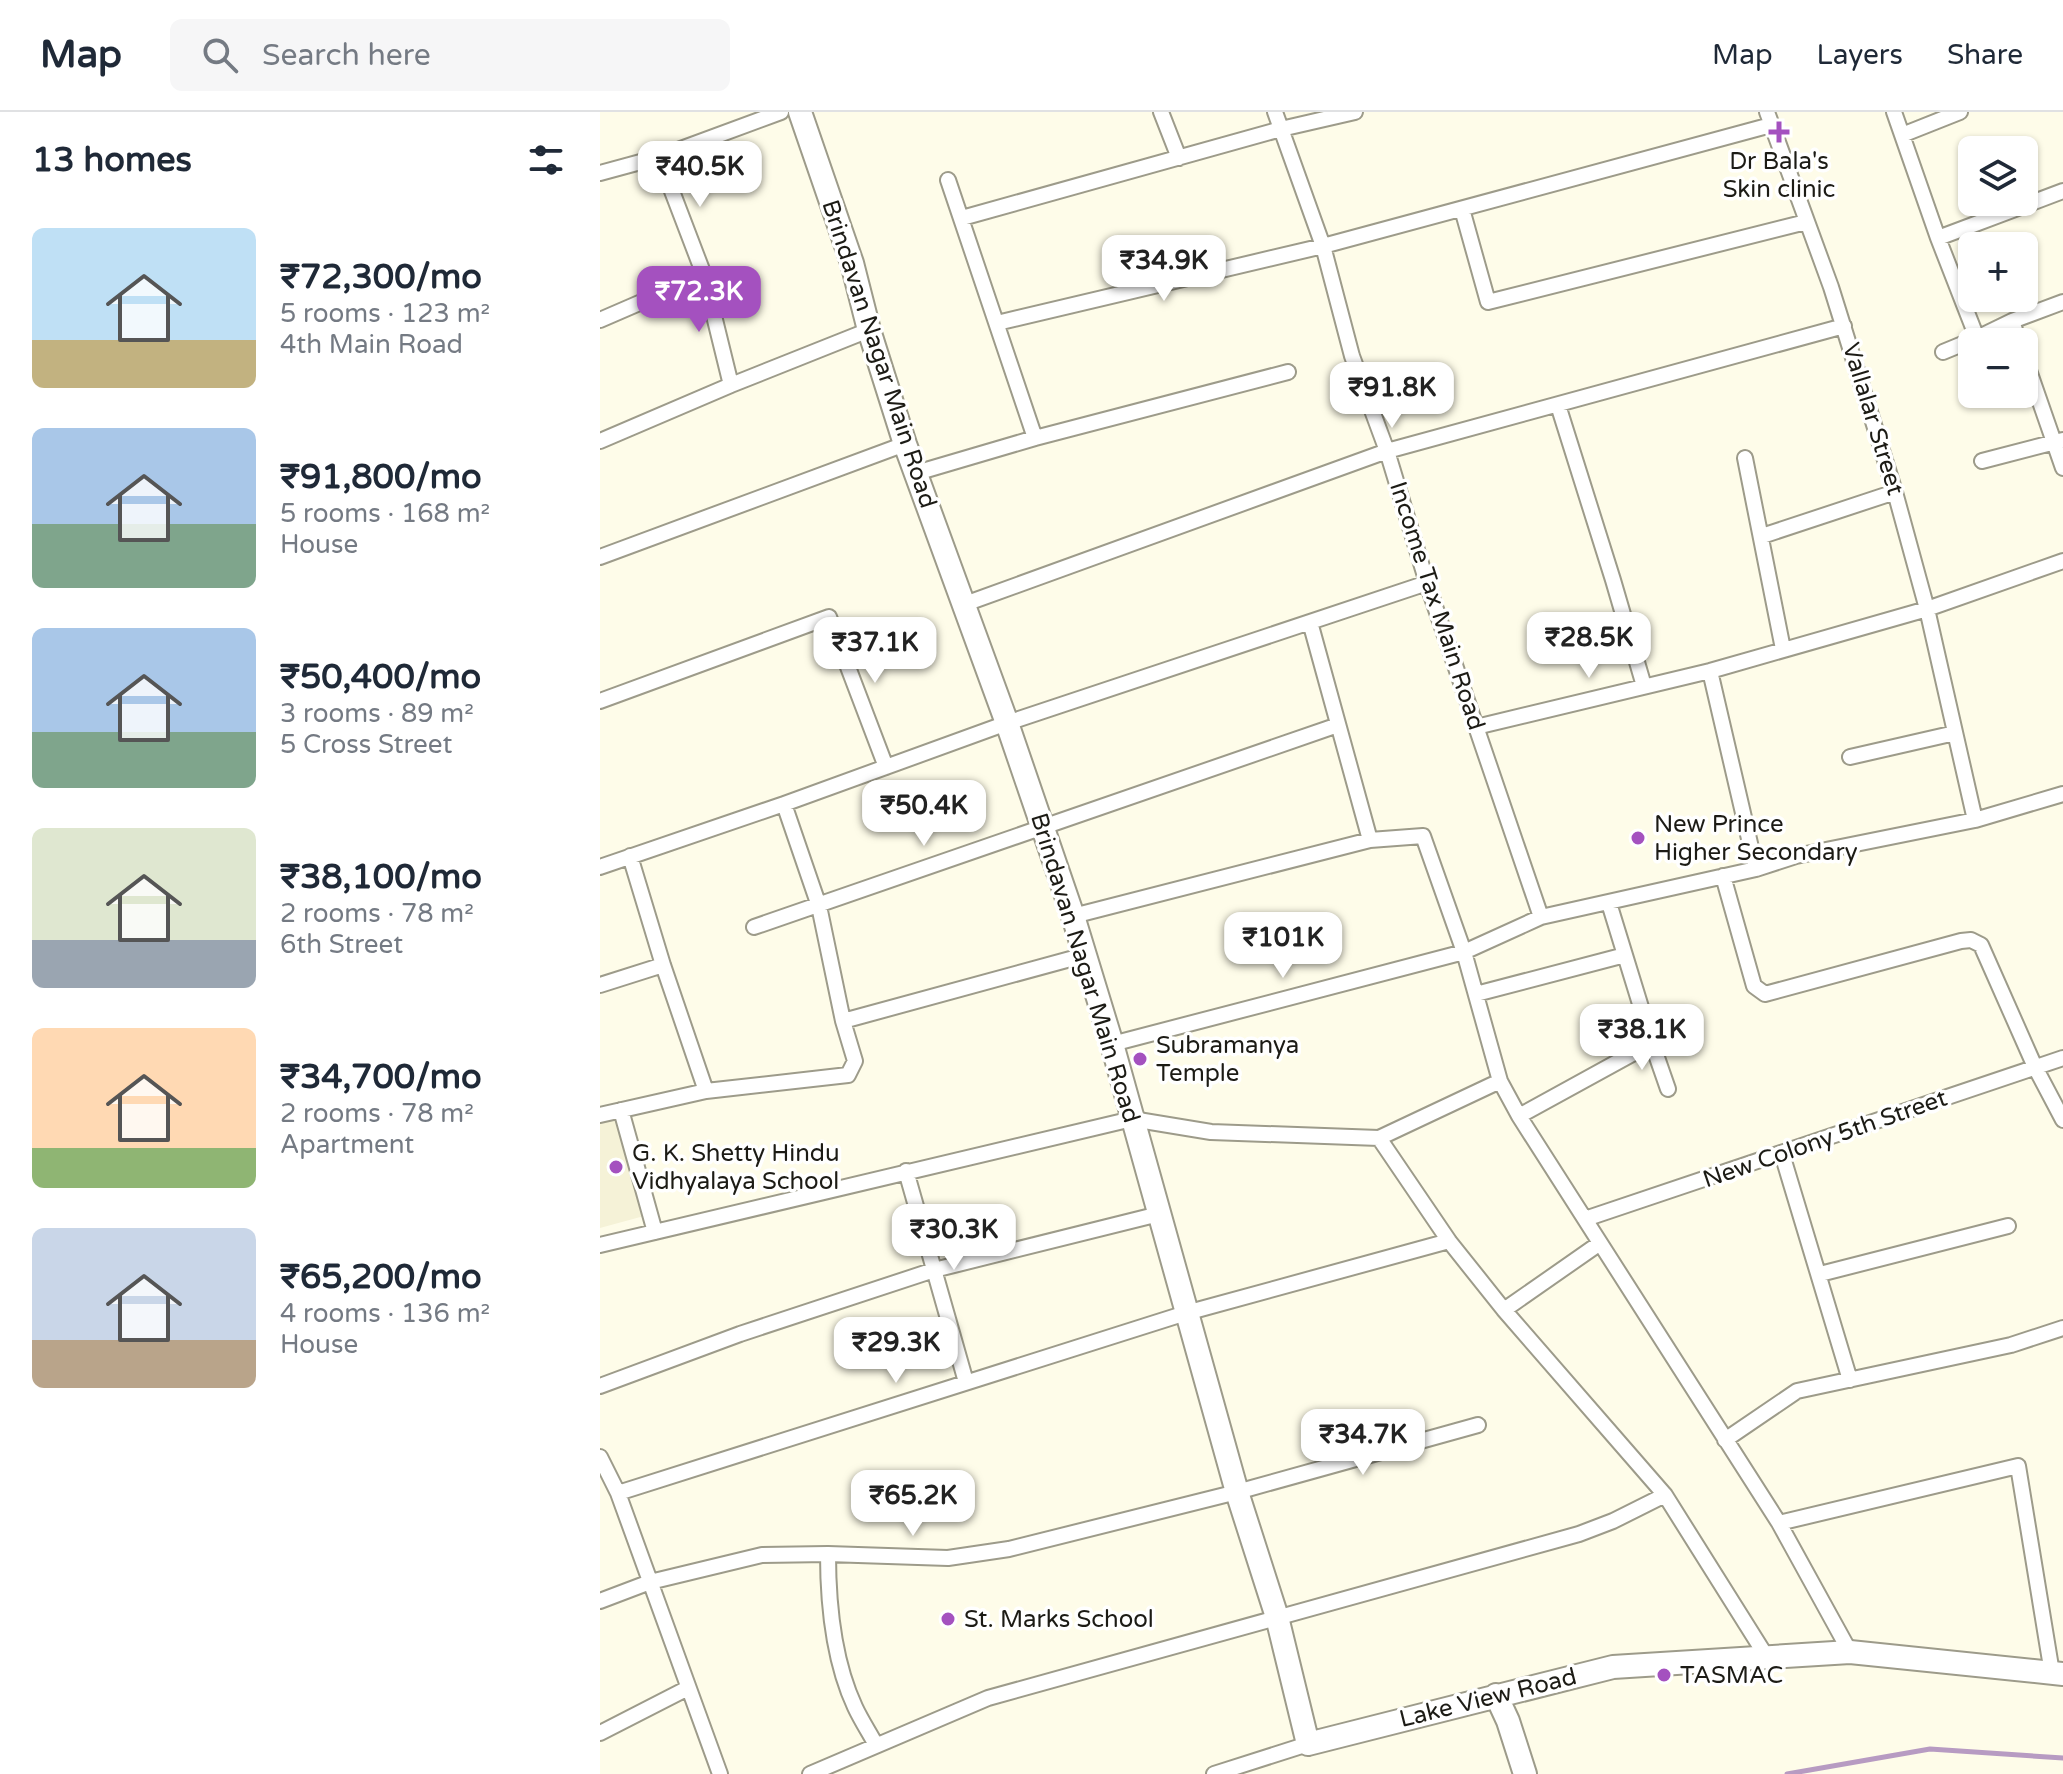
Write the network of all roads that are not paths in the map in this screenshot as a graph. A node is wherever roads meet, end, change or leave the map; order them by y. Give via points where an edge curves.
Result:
1 (781, 112) edge
2 (800, 112) edge
3 (1161, 112) edge
4 (1275, 112) edge
5 (1355, 112) edge
6 (1894, 112) edge
7 (1960, 112) edge
8 (1769, 119) edge
9 (1281, 129) junction
10 (1902, 135) junction
11 (659, 157) junction
12 (1179, 158) junction
13 (600, 173) edge
14 (948, 180) dead end
15 (2063, 191) edge
16 (1462, 209) junction
17 (962, 218) junction
18 (1806, 222) junction
19 (1938, 238) junction
20 (1323, 246) junction
21 (704, 275) junction
22 (2063, 302) edge
23 (600, 320) edge
24 (2012, 321) junction
25 (997, 323) junction
26 (1844, 326) junction
27 (1973, 328) edge
28 (1998, 328) edge
29 (2014, 328) edge
30 (869, 330) junction
31 (1958, 346) edge
32 (1943, 352) dead end
33 (1288, 372) dead end
34 (731, 385) junction
35 (2038, 391) edge
36 (1558, 405) junction
37 (1035, 438) junction
38 (600, 441) edge
39 (2058, 441) edge
40 (905, 444) junction
41 (1387, 451) junction
42 (1745, 458) dead end
43 (1982, 461) dead end
44 (2063, 468) edge
45 (916, 473) junction
46 (1895, 492) junction
47 (1762, 536) junction
48 (600, 557) edge
49 (2063, 561) edge
50 (1427, 583) junction
51 (962, 605) junction
52 (1927, 609) junction
53 (1310, 622) junction
54 (1783, 649) junction
55 (1710, 671) junction
56 (1644, 686) junction
57 (600, 701) edge
58 (1007, 723) junction
59 (1338, 725) junction
60 (1476, 727) junction
61 (1955, 733) junction
62 (1850, 757) dead end
63 (886, 767) junction
64 (2063, 794) edge
65 (784, 804) junction
66 (1975, 820) junction
67 (1041, 826) junction
68 (1370, 840) junction
69 (630, 856) junction
70 (600, 867) edge
71 (1756, 869) junction
72 (1723, 876) junction
73 (1609, 903) junction
74 (819, 906) junction
75 (1073, 916) junction
76 (1541, 917) junction
77 (754, 927) dead end
78 (1464, 952) junction
79 (1085, 955) junction
80 (1625, 955) junction
81 (663, 965) junction
82 (600, 985) edge
83 (1476, 994) junction
84 (843, 1021) junction
85 (1652, 1043) junction
86 (1112, 1044) junction
87 (2063, 1058) edge
88 (2035, 1067) junction
89 (1500, 1081) junction
90 (1668, 1089) dead end
91 (706, 1091) junction
92 (621, 1110) junction
93 (600, 1115) edge
94 (1519, 1116) junction
95 (1132, 1119) junction
96 (2063, 1120) edge
97 (1379, 1138) junction
98 (1782, 1154) junction
99 (906, 1171) junction
100 (1159, 1214) junction
101 (1585, 1219) junction
102 (2008, 1226) dead end
103 (655, 1232) junction
104 (1449, 1241) junction
105 (1600, 1243) junction
106 (600, 1245) edge
107 (934, 1270) junction
108 (1820, 1274) junction
109 (1504, 1310) junction
110 (1186, 1313) junction
111 (2063, 1328) edge
112 (1850, 1380) junction
113 (966, 1382) junction
114 (600, 1386) edge
115 (1478, 1425) dead end
116 (1725, 1440) junction
117 (600, 1457) edge
118 (1237, 1492) junction
119 (618, 1493) junction
120 (1665, 1495) junction
121 (1779, 1523) junction
122 (828, 1554) junction
123 (650, 1582) junction
124 (600, 1601) edge
125 (1277, 1617) junction
126 (1850, 1652) junction
127 (1768, 1659) junction
128 (2058, 1673) edge
129 (688, 1688) junction
130 (1496, 1695) junction
131 (600, 1733) edge
132 (1308, 1744) junction
133 (876, 1745) junction
134 (720, 1774) edge
135 (810, 1774) edge
136 (1214, 1774) edge
137 (1525, 1774) edge

1 - 11 street
2 - 30 street, Brindavan Nagar Main Road via 852,263
3 - 12 street
4 - 9 street, Income Tax Main Road
5 - 9 street
6 - 10 street
7 - 10 street
8 - 16 street
8 - 18 street, Vallalar Street
9 - 12 street
9 - 20 street, Income Tax Main Road
10 - 19 street
11 - 13 street
11 - 21 street
12 - 17 street
14 - 17 street
15 - 19 street
16 - 18 street via 1488,302
16 - 20 street
17 - 25 street
18 - 26 street, Vallalar Street
19 - 27 street
20 - 25 street
20 - 41 street, Income Tax Main Road via 1352,356
21 - 23 street
21 - 34 street
22 - 24 street
24 - 28 street
24 - 29 street
25 - 37 street
26 - 36 street
26 - 46 street, Vallalar Street
30 - 34 street
30 - 40 street, Brindavan Nagar Main Road
31 - 32 street
33 - 37 street
34 - 38 street
35 - 39 street
36 - 41 street
36 - 56 street
37 - 45 street
39 - 43 street
39 - 44 street
40 - 45 street, Brindavan Nagar Main Road
40 - 48 street
41 - 50 street, Income Tax Main Road
41 - 51 street
42 - 47 street
45 - 51 street, Brindavan Nagar Main Road
46 - 47 street
46 - 52 street, Vallalar Street
47 - 54 street
49 - 52 street
50 - 53 street
50 - 60 street, Income Tax Main Road
51 - 58 street, Brindavan Nagar Main Road
52 - 54 street
52 - 61 street, Vallalar Street
53 - 58 street
53 - 59 street
54 - 55 street
55 - 56 street
55 - 71 street
56 - 60 street
57 - 63 street via 829,617
58 - 63 street
58 - 67 street, Brindavan Nagar Main Road
59 - 67 street
59 - 68 street
60 - 76 street, Income Tax Main Road
61 - 62 street
61 - 66 street, Vallalar Street
63 - 65 street
64 - 66 street
65 - 69 street
65 - 74 street
66 - 71 street
67 - 74 street
67 - 75 street, Brindavan Nagar Main Road
68 - 75 street
68 - 78 street via 1423,836
69 - 70 street
69 - 81 street
71 - 72 street
72 - 73 street
72 - 88 street via 1752,981 1760,993 1971,940 1983,949
73 - 76 street
73 - 80 street
74 - 77 street
74 - 84 street
75 - 79 street, Brindavan Nagar Main Road
76 - 78 street
78 - 83 street
78 - 86 street
79 - 84 street
79 - 86 street, Brindavan Nagar Main Road
80 - 83 street
80 - 85 street
81 - 82 street
81 - 91 street
83 - 89 street
84 - 91 street via 855,1061 848,1075
85 - 90 street
85 - 94 street
86 - 95 street, Brindavan Nagar Main Road
87 - 88 street, New Colony 5th Street
88 - 96 street
88 - 98 street, New Colony 5th Street
89 - 94 street
89 - 97 street
91 - 92 street
92 - 93 street
92 - 103 street
94 - 101 street
95 - 97 street via 1211,1132
95 - 99 street
95 - 100 street, Brindavan Nagar Main Road
97 - 104 street
98 - 101 street, New Colony 5th Street
98 - 108 street
99 - 103 street
99 - 107 street
100 - 107 street
100 - 110 street, Brindavan Nagar Main Road
101 - 105 street
102 - 108 street
103 - 106 street
104 - 109 street
104 - 110 street
105 - 109 street
105 - 116 street
107 - 113 street
107 - 114 street
108 - 112 street
109 - 120 street
110 - 113 street
110 - 118 street, Brindavan Nagar Main Road
111 - 112 street via 2011,1345
112 - 116 street via 1797,1391
113 - 119 street
115 - 118 street
116 - 121 street
117 - 119 street
118 - 122 street via 1009,1549 948,1558
118 - 125 street, Brindavan Nagar Main Road
119 - 123 street
120 - 125 street via 1579,1534
120 - 127 street
121 - 126 street
121 - 128 street via 2018,1466
122 - 123 street via 762,1555
122 - 133 street via 828,1602 840,1661 854,1705
123 - 124 street
123 - 129 street
125 - 132 street, Brindavan Nagar Main Road
125 - 133 street via 988,1698
126 - 127 street, Lake View Road
126 - 128 street, Lake View Road
127 - 130 street, Lake View Road via 1613,1667
129 - 131 street
129 - 134 street
130 - 132 street, Lake View Road
130 - 137 street
132 - 136 street, Lake View Road
133 - 135 street

